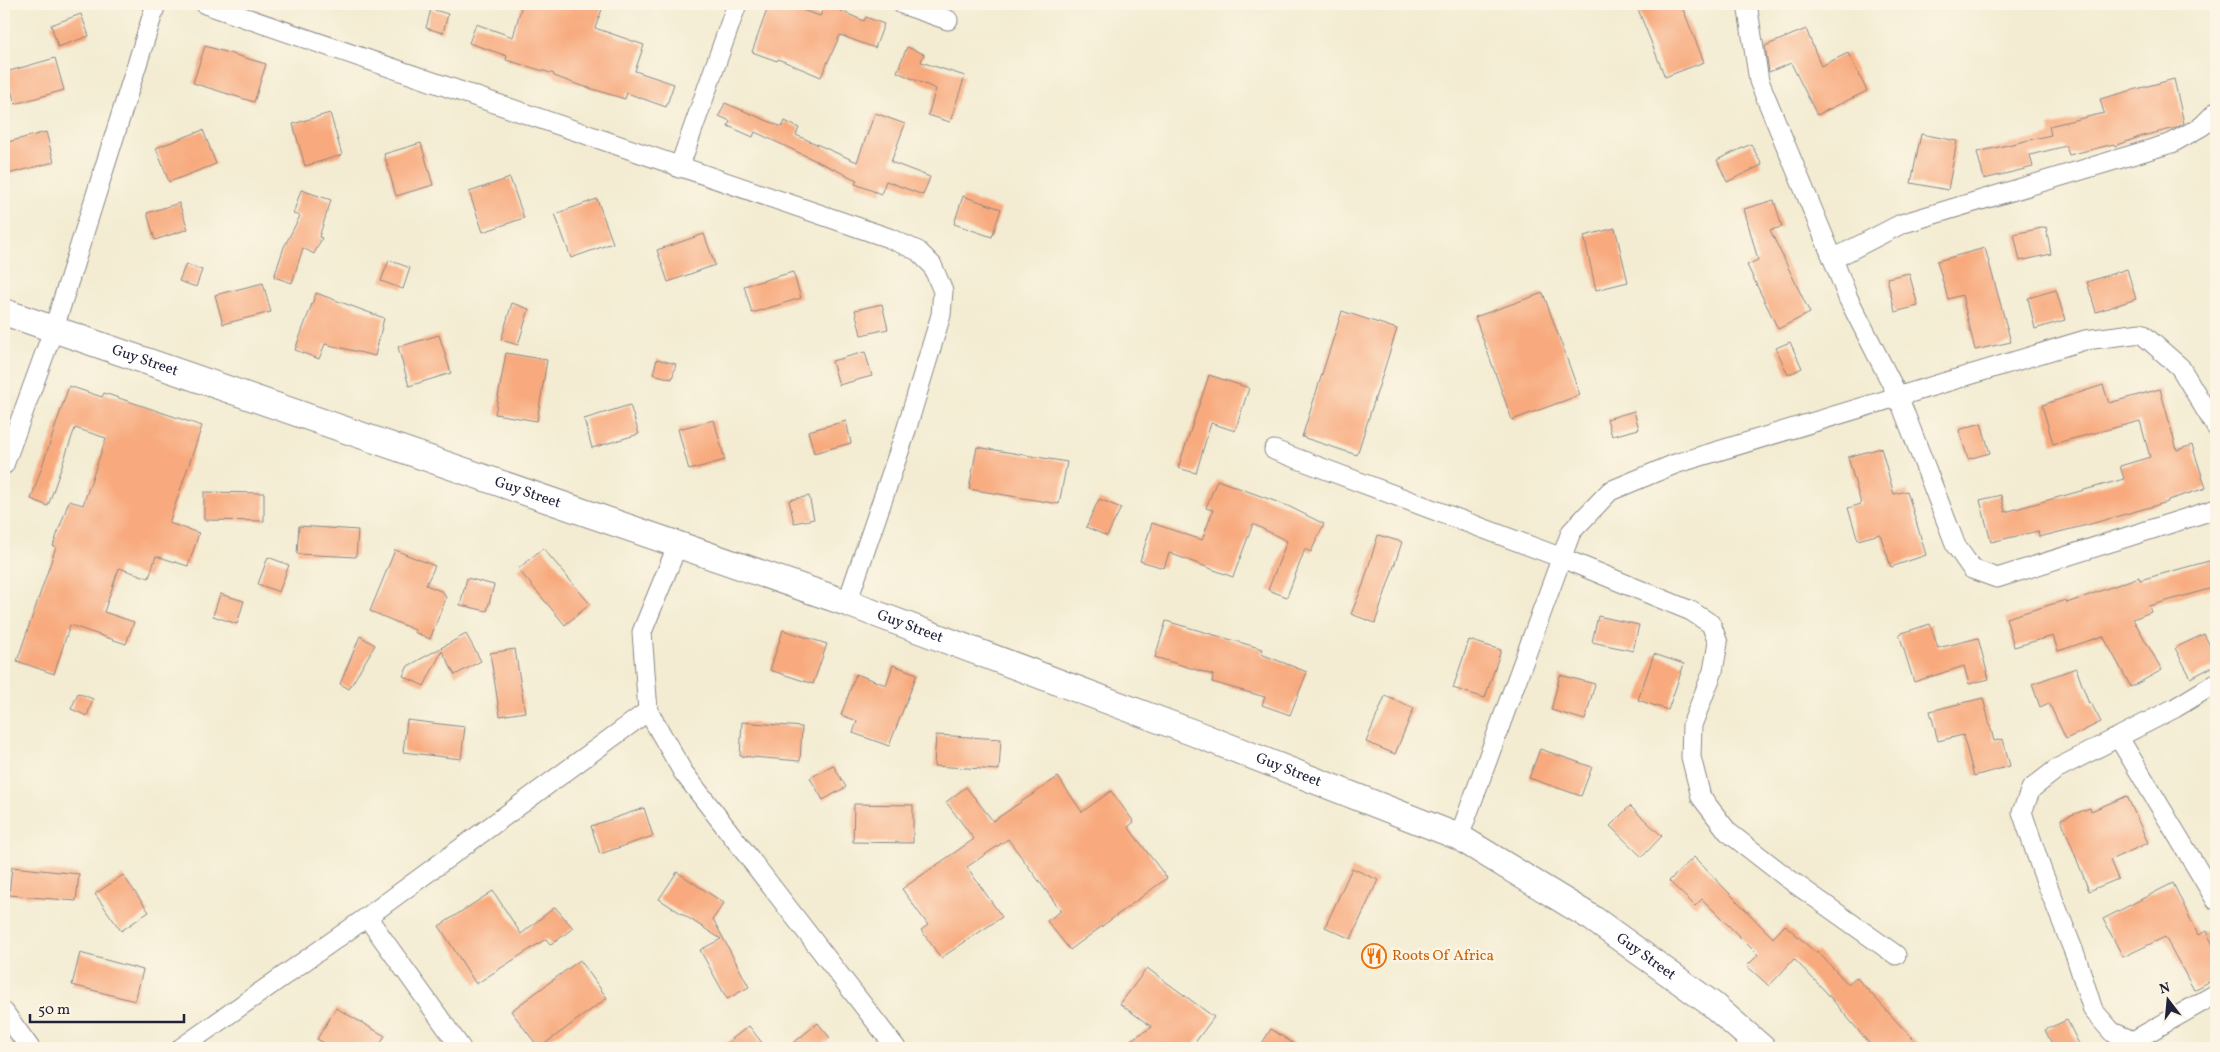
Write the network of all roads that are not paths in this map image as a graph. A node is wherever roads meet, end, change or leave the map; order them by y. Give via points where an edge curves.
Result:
1 (156, 4) edge
2 (205, 4) edge
3 (737, 4) edge
4 (902, 4) edge
5 (1747, 4) edge
6 (948, 20) dead end
7 (2216, 112) edge
8 (679, 168) junction
9 (1833, 259) junction
10 (4, 312) edge
11 (54, 328) junction
12 (1898, 396) junction
13 (2216, 427) edge
14 (1274, 450) dead end
15 (4, 466) edge
16 (2216, 509) edge
17 (678, 544) junction
18 (1562, 558) junction
19 (847, 602) junction
20 (2216, 683) edge
21 (648, 711) junction
22 (2119, 738) junction
23 (1459, 837) junction
24 (2216, 900) edge
25 (367, 917) junction
26 (1896, 955) dead end
27 (2216, 994) edge
28 (4, 1012) edge
29 (30, 1048) edge
30 (181, 1048) edge
31 (461, 1048) edge
32 (896, 1048) edge
33 (1762, 1048) edge

1 - 11 street
2 - 8 street
3 - 8 street
4 - 6 street
5 - 9 street via 1759,81
7 - 9 street via 2202,126 2172,143 1901,224
8 - 19 street via 889,238 918,251 932,265 943,291 941,315 929,358
9 - 12 street via 1848,298
10 - 11 street, Guy Street
11 - 15 street
11 - 17 street, Guy Street
12 - 13 street via 2085,340 2141,333 2180,367
12 - 16 street via 1956,546 1972,569 1997,578
12 - 18 street via 1675,464 1610,491 1571,532
14 - 18 street
17 - 19 street, Guy Street
17 - 21 street via 642,632
18 - 23 street
18 - 26 street via 1691,611 1711,624 1718,643 1713,671 1692,724 1691,757 1701,797 1728,832
19 - 23 street, Guy Street
20 - 22 street
21 - 25 street
21 - 32 street via 683,772
22 - 24 street
22 - 27 street via 2058,768 2031,789 2022,812 2093,1010 2112,1032 2133,1041
23 - 33 street, Guy Street via 1592,918 1713,1005
25 - 30 street
25 - 31 street
28 - 29 street

